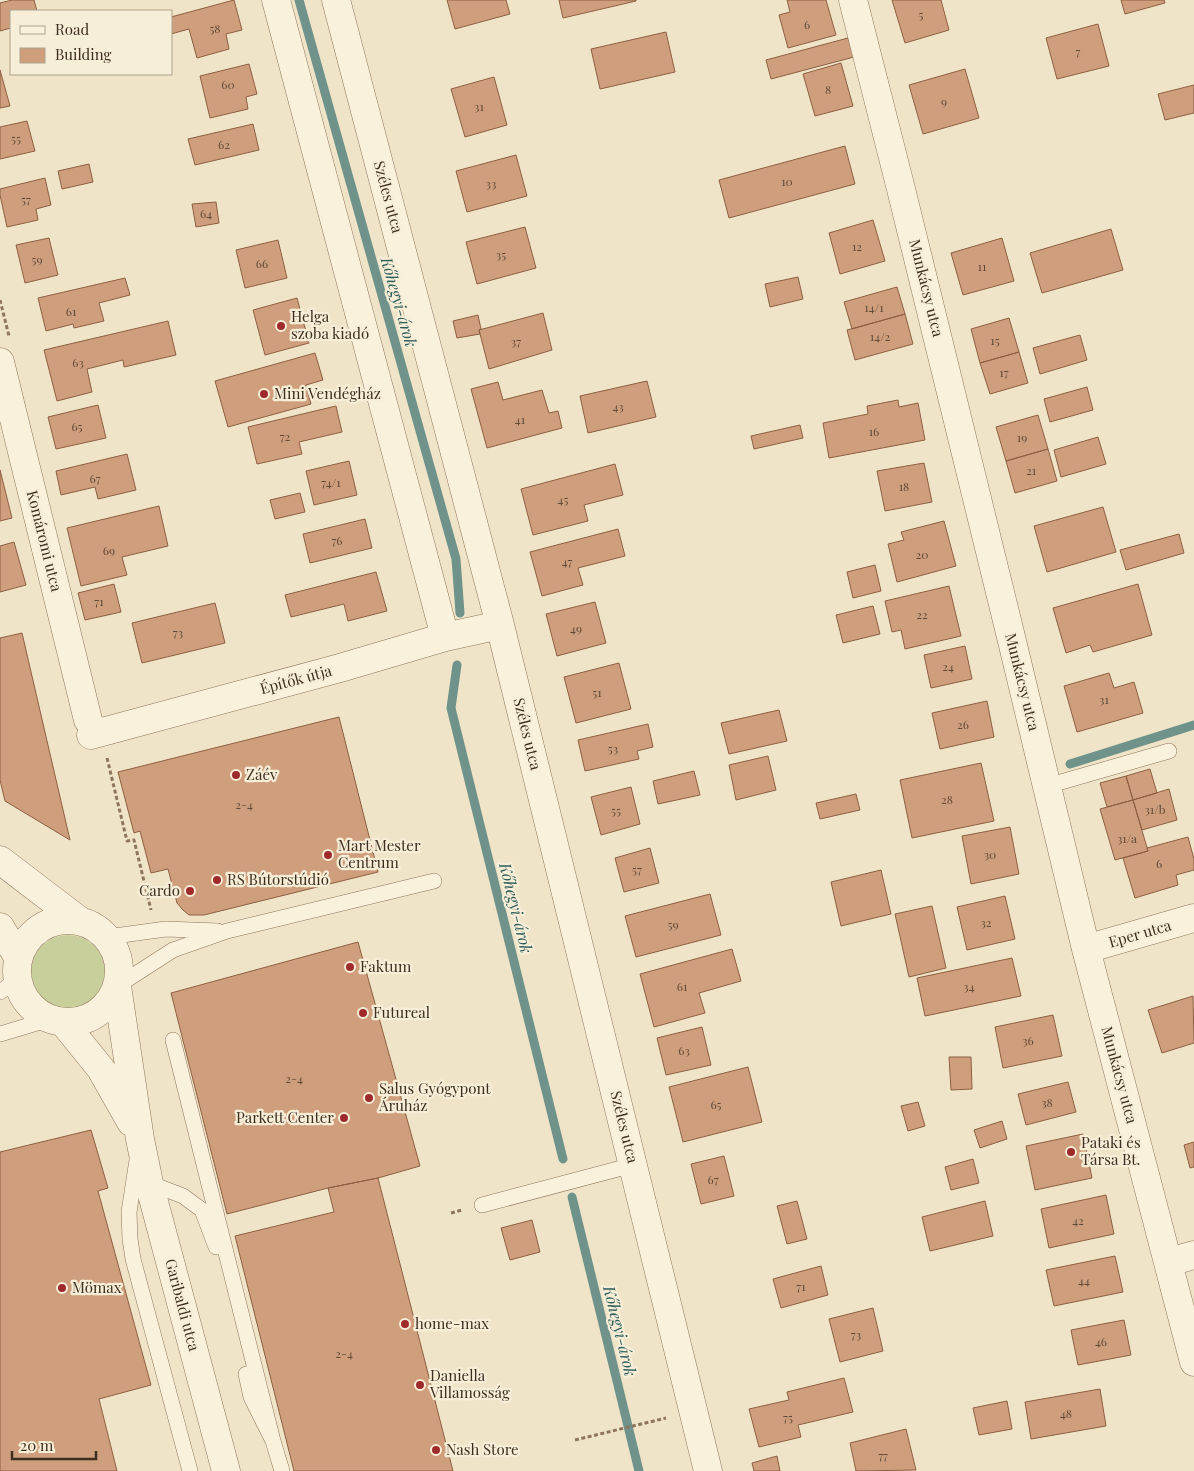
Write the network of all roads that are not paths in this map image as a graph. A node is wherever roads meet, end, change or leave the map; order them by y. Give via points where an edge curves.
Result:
1 (276, 0) edge
2 (336, 0) edge
3 (853, 0) edge
4 (0, 362) edge
5 (500, 625) junction
6 (445, 637) junction
7 (93, 729) joint
8 (1169, 750) dead end
9 (1047, 786) junction
10 (0, 860) edge
11 (434, 881) dead end
12 (1194, 918) edge
13 (80, 921) junction
14 (0, 926) edge
15 (227, 931) junction
16 (107, 937) junction
17 (1086, 950) junction
18 (12, 977) edge
19 (117, 986) junction
20 (56, 1021) junction
21 (0, 1034) edge
22 (174, 1040) dead end
23 (140, 1139) junction
24 (633, 1165) junction
25 (149, 1183) junction
26 (482, 1205) dead end
27 (1181, 1259) edge
28 (1194, 1362) edge
29 (274, 1441) junction
30 (190, 1471) edge
31 (226, 1471) edge
32 (282, 1471) edge
33 (708, 1471) edge

1 - 6 street
2 - 5 street, Széles utca
3 - 9 street, Munkácsy utca
4 - 7 street, Komáromi utca
5 - 6 street, Építők útja
5 - 24 street, Széles utca
6 - 7 street, Építők útja via 340,668
8 - 9 lane
9 - 17 street, Munkácsy utca
10 - 13 street
11 - 15 lane
12 - 17 street, Eper utca
13 - 16 street
13 - 18 street via 52,922 37,930 25,942
14 - 18 street
15 - 16 lane via 166,929
15 - 19 lane via 172,950
16 - 19 street via 118,961
17 - 27 street, Munkácsy utca
18 - 20 street via 28,1004 38,1013
19 - 20 street via 112,997 96,1014 74,1022
19 - 23 street, Garibaldi utca
20 - 21 lane
20 - 23 street, Garibaldi utca via 101,1069
22 - 29 lane
23 - 25 street, Garibaldi utca
23 - 30 lane via 129,1212 133,1259
24 - 26 lane
24 - 33 street, Széles utca
25 - 29 lane via 183,1196 202,1210 231,1307 252,1397
25 - 31 street, Garibaldi utca
27 - 28 street, Munkácsy utca
29 - 32 lane

